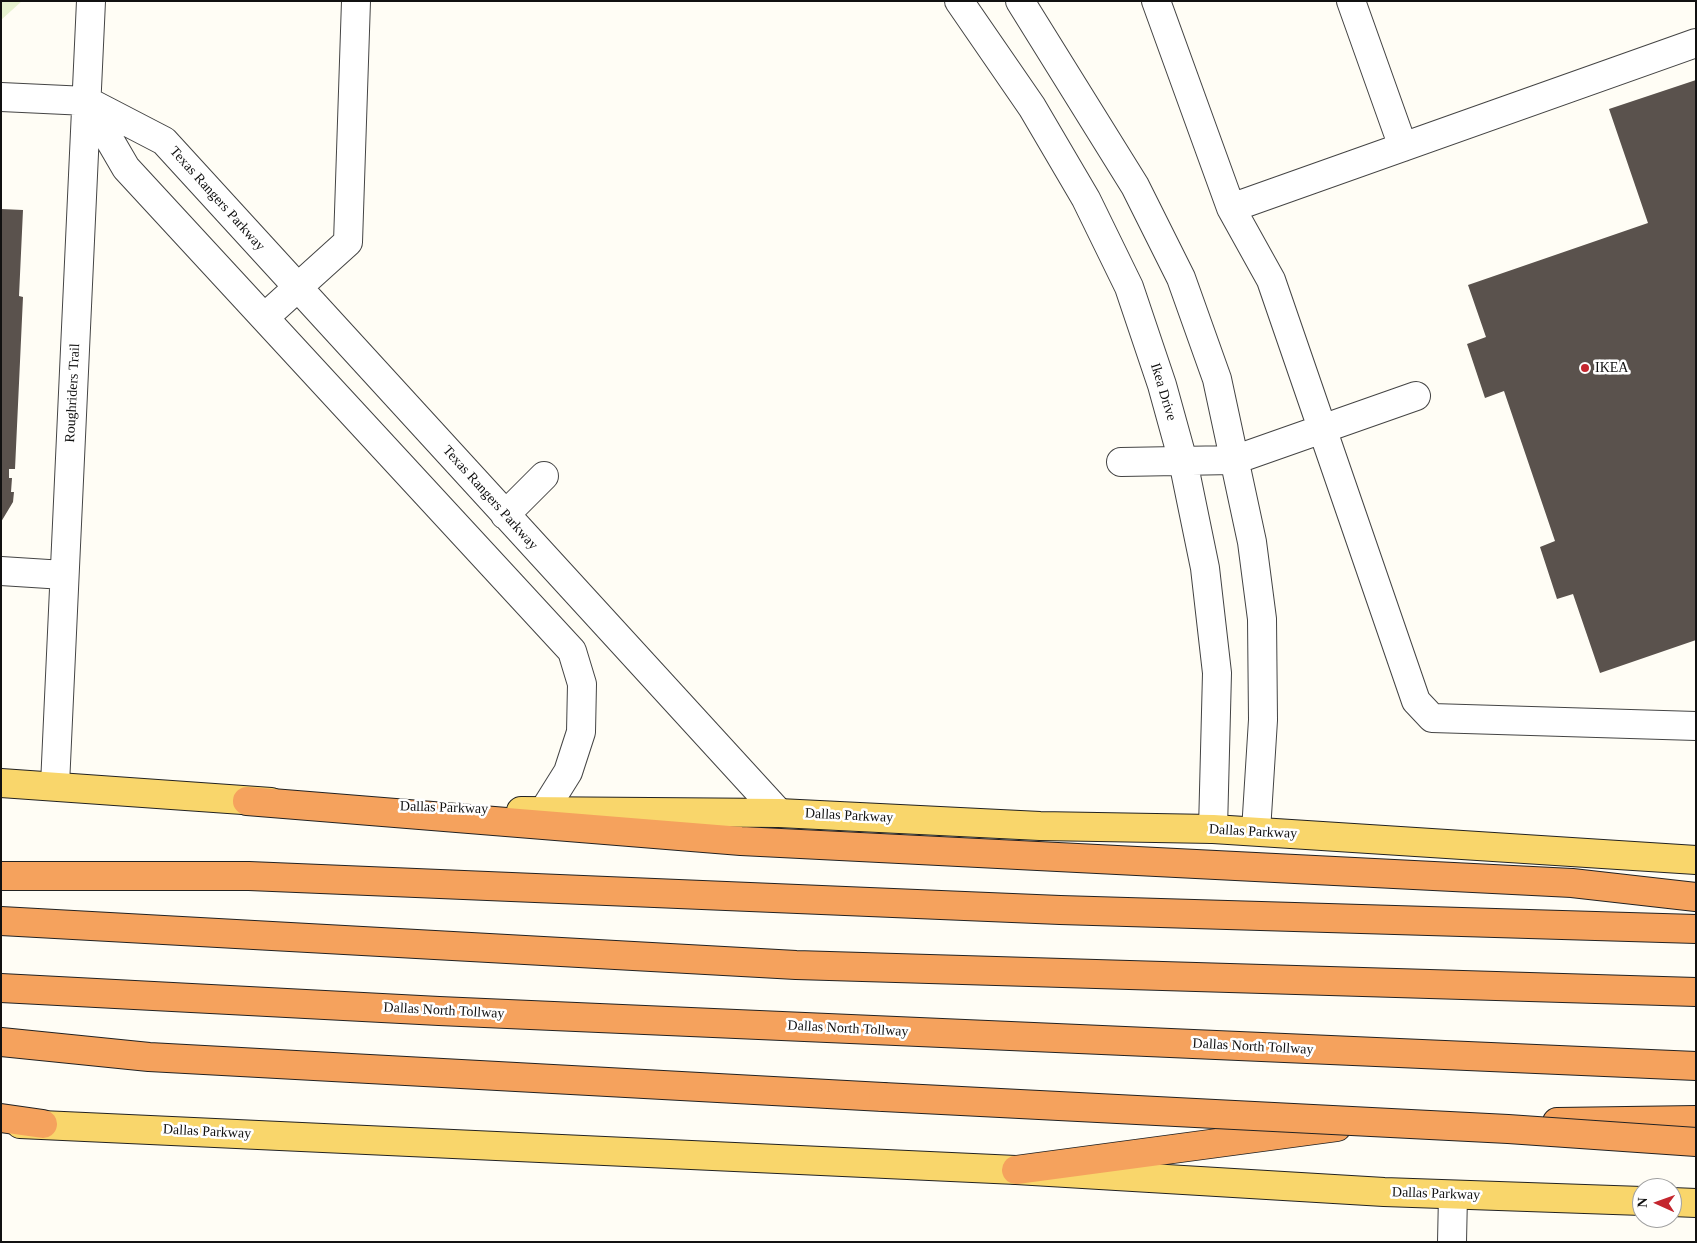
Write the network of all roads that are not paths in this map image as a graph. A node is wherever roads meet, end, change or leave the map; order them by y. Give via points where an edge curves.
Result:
1 (91, 1) edge
2 (356, 1) edge
3 (960, 1) edge
4 (1020, 1) edge
5 (1156, 1) edge
6 (1351, 1) edge
7 (1696, 43) edge
8 (1, 97) edge
9 (87, 101) junction
10 (1402, 147) junction
11 (1231, 208) junction
12 (298, 287) junction
13 (265, 317) junction
14 (1416, 396) dead end
15 (1323, 429) junction
16 (1234, 460) junction
17 (1183, 461) junction
18 (1121, 462) dead end
19 (544, 476) dead end
20 (505, 514) junction
21 (1, 571) edge
22 (64, 574) junction
23 (1696, 726) edge
24 (1, 782) edge
25 (54, 785) junction
26 (247, 801) junction
27 (543, 812) junction
28 (778, 813) junction
29 (1213, 829) junction
30 (1256, 831) junction
31 (1696, 860) edge
32 (1, 876) edge
33 (1696, 897) edge
34 (1, 921) edge
35 (1696, 929) edge
36 (1, 988) edge
37 (1696, 992) edge
38 (1, 1042) edge
39 (1696, 1066) edge
40 (1, 1118) edge
41 (1696, 1120) edge
42 (1, 1124) edge
43 (43, 1124) junction
44 (1696, 1142) edge
45 (1016, 1170) junction
46 (1454, 1195) junction
47 (1632, 1201) edge
48 (1682, 1202) edge
49 (1696, 1203) edge
50 (1452, 1242) edge

1 - 9 street, Roughriders Trail
2 - 12 street via 348,242
3 - 17 street, Ikea Drive via 1032,107 1086,199 1129,287
4 - 16 street via 1135,186 1181,278 1217,379
5 - 11 street
6 - 10 street
7 - 10 street
8 - 9 street
9 - 12 street, Texas Rangers Parkway via 164,141
9 - 13 street via 126,168
9 - 22 street, Roughriders Trail
10 - 11 street
11 - 15 street via 1271,280
12 - 13 street
12 - 20 street, Texas Rangers Parkway
13 - 27 street via 572,650 582,684 581,732 568,772
14 - 15 street
15 - 16 street
15 - 23 street via 1416,701 1432,718
16 - 17 street
16 - 30 street via 1252,542 1262,619 1263,720
17 - 18 street
17 - 29 street, Ikea Drive via 1204,568 1217,673
19 - 20 street
20 - 28 street, Texas Rangers Parkway
21 - 22 street
22 - 25 street, Roughriders Trail
24 - 25 main road, Dallas Parkway
25 - 26 main road, Dallas Parkway
26 - 27 main road, Dallas Parkway
26 - 33 highway via 741,841 1572,882
27 - 28 main road, Dallas Parkway
28 - 29 main road, Dallas Parkway via 1040,826
29 - 30 main road, Dallas Parkway
30 - 31 main road, Dallas Parkway
32 - 35 highway via 249,876 1060,910
34 - 37 highway via 796,965
36 - 39 highway, Dallas North Tollway via 439,1011
38 - 44 highway, bridge via 149,1057 1508,1129
40 - 43 highway
41 - 45 highway via 1362,1124
42 - 43 main road, Dallas Parkway
43 - 45 main road, Dallas Parkway
45 - 46 main road, Dallas Parkway
46 - 47 main road, Dallas Parkway
46 - 50 street
48 - 49 main road

